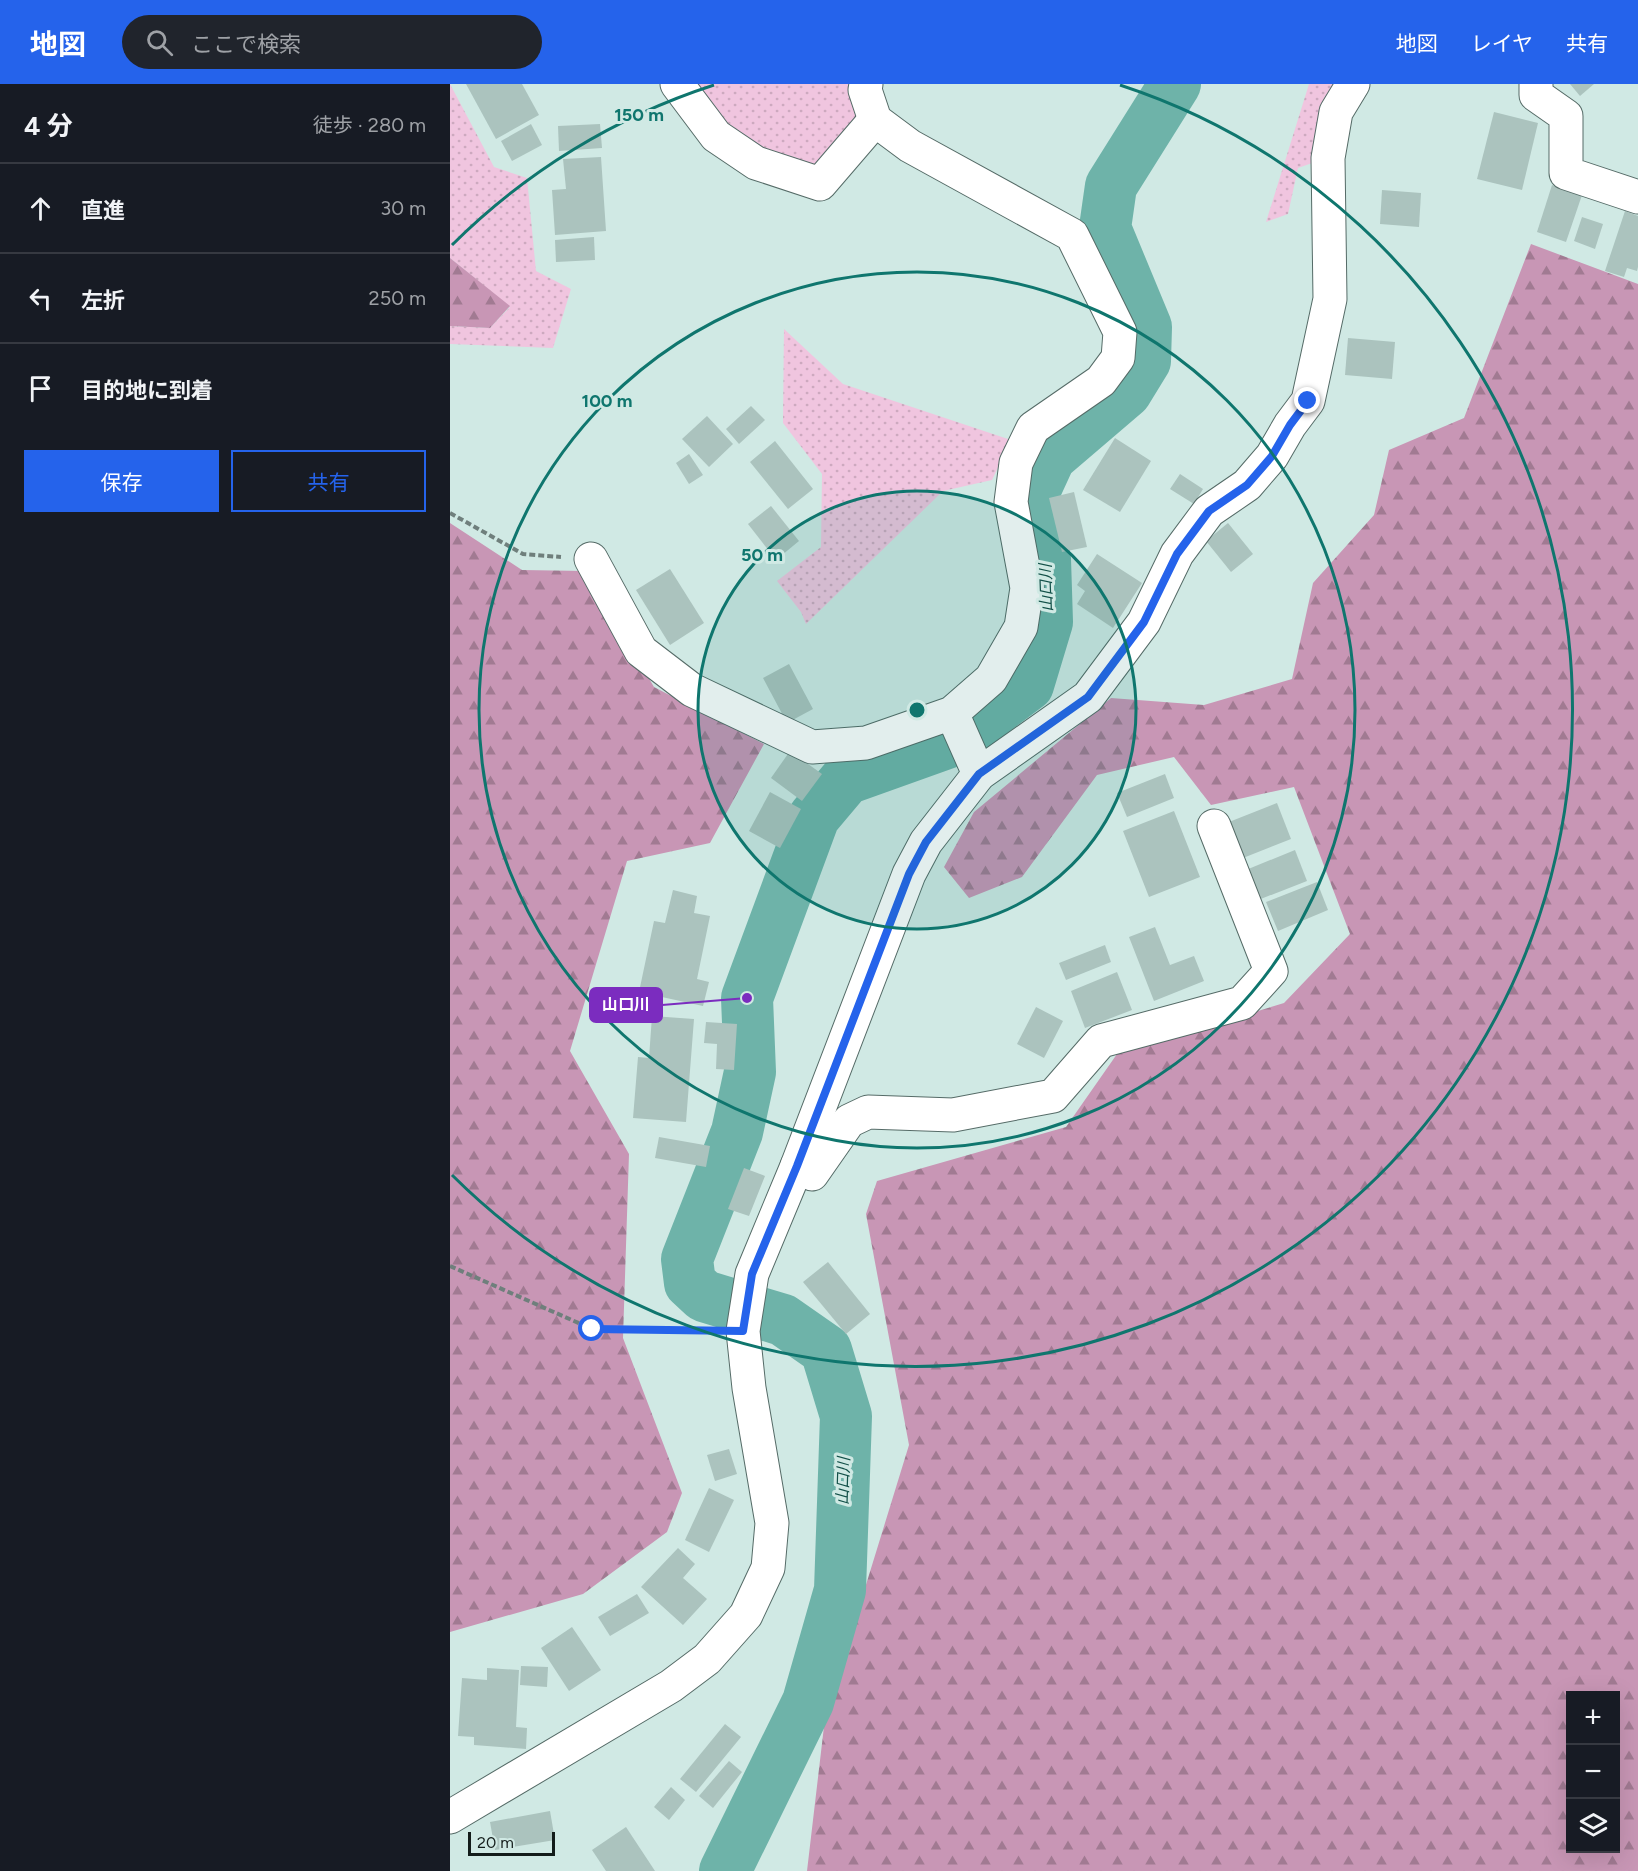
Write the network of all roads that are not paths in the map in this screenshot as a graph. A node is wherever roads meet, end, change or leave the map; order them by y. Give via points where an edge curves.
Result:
1 (677, 84) edge
2 (866, 84) edge
3 (1353, 84) edge
4 (1536, 84) edge
5 (875, 120) junction
6 (1638, 196) edge
7 (591, 559) road end
8 (952, 713) junction
9 (979, 774) junction
10 (1214, 826) dead end
11 (797, 1166) junction
12 (450, 1817) edge

1 - 5 street via 716,136 756,163 820,184
2 - 5 street
3 - 9 street via 1336,112 1328,158 1330,298 1308,401 1272,456 1247,485 1209,511 1177,554 1144,622 1088,697
4 - 6 street via 1536,96 1566,116 1566,173
5 - 8 street via 910,146 1072,235 1120,332 1118,358 1101,381 1033,428 1016,463 1011,502 1027,588 1021,627 991,679
7 - 8 street via 641,651 692,690 813,747 866,743
8 - 9 street
9 - 11 street via 926,842 909,874
10 - 11 street via 1271,971 1242,1003 1101,1041 1053,1096 953,1115 868,1112 849,1121 812,1174
11 - 12 street via 752,1274 743,1331 772,1523 768,1568 746,1615 707,1659 671,1686

